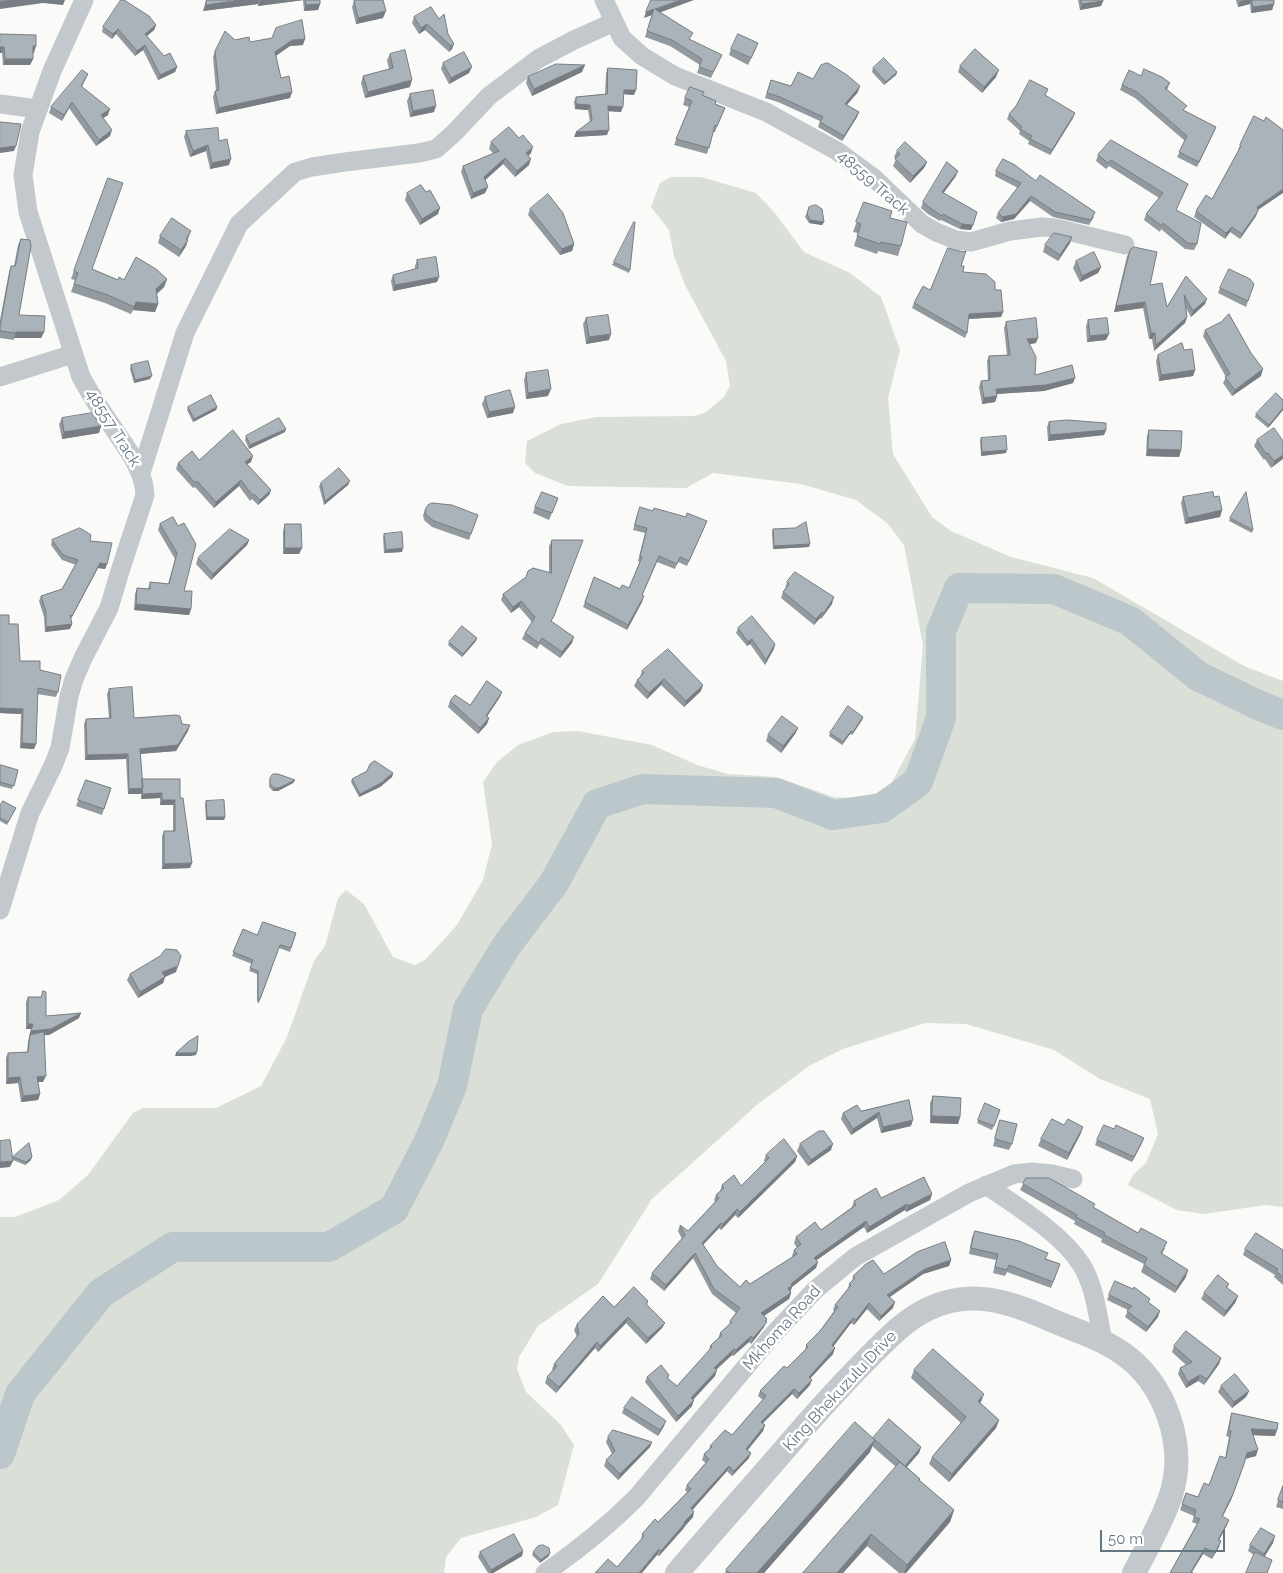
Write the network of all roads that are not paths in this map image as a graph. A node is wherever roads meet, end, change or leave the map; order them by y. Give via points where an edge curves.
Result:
1 (84, 0) edge
2 (604, 0) edge
3 (614, 22) junction
4 (0, 104) edge
5 (38, 110) junction
6 (1125, 246) dead end
7 (73, 354) junction
8 (0, 377) edge
9 (141, 473) junction
10 (0, 910) edge
11 (1073, 1179) dead end
12 (986, 1185) junction
13 (1103, 1342) junction
14 (684, 1570) edge
15 (545, 1573) edge
16 (1134, 1573) edge

1 - 5 street, 48557 Track
2 - 3 street, 48559 Track
3 - 6 street, 48559 Track via 622,38 657,66 766,112 837,151 875,179 922,224 936,232 971,242 1010,231 1056,228
3 - 9 street via 538,59 489,96 436,149 295,172 239,224 185,333
4 - 5 street
5 - 7 street, 48557 Track via 25,156 24,193
7 - 8 street
7 - 9 street, 48557 Track via 93,399
9 - 10 street, 48557 Track via 145,486 143,504 109,608 74,679 60,748 30,814
11 - 12 street, Mkhoma Road via 1032,1172 1014,1174
12 - 13 street via 1057,1238 1082,1265 1095,1301
12 - 15 street, Mkhoma Road via 873,1246 837,1270 770,1338 636,1498 588,1542
13 - 14 street, King Bhekuzulu Drive via 1023,1307 998,1300 981,1298 948,1302 916,1315 843,1383
13 - 16 street, King Bhekuzulu Drive via 1134,1362 1149,1378 1170,1418 1174,1438 1176,1461 1171,1494

